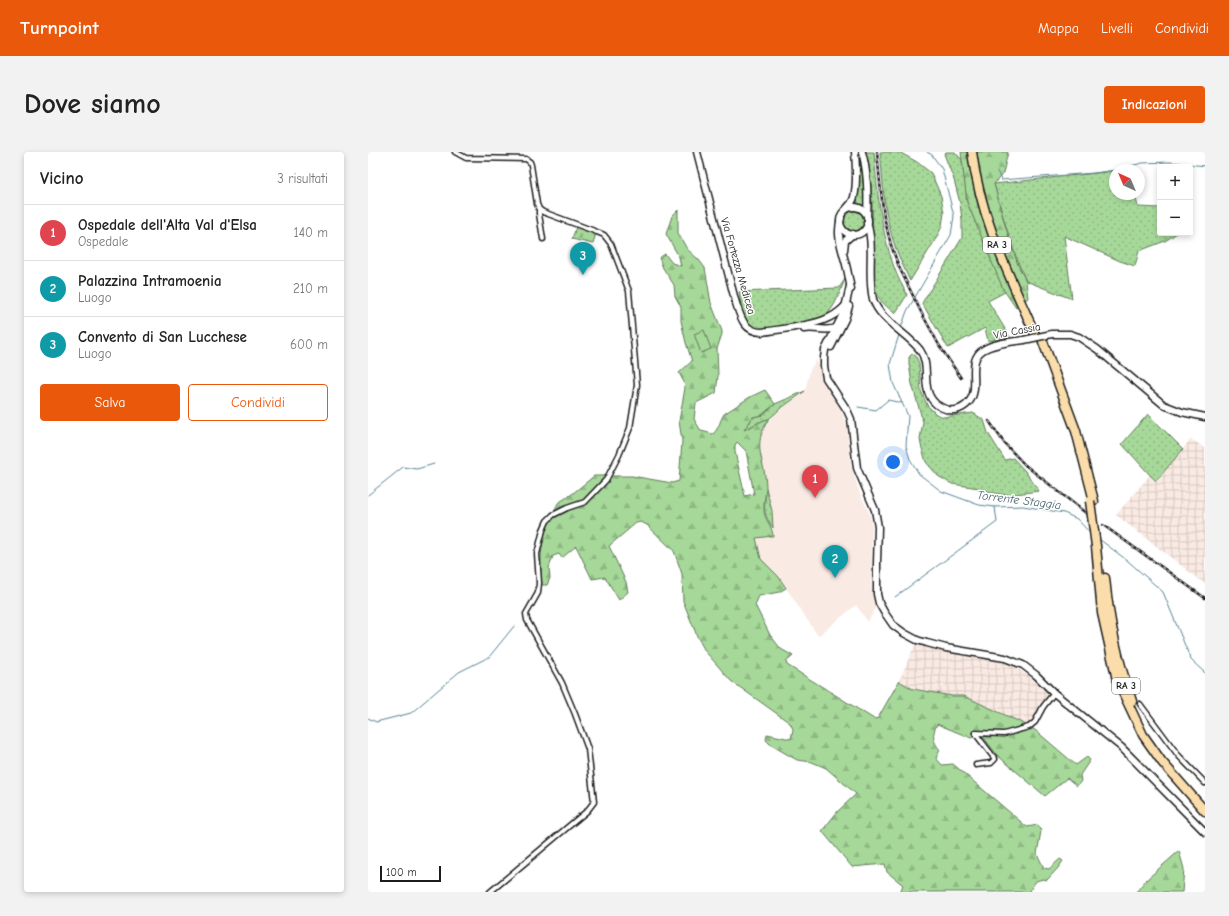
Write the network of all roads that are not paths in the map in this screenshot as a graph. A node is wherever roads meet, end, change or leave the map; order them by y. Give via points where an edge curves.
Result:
1 (455, 152) edge
2 (461, 152) edge
3 (697, 152) edge
4 (855, 152) edge
5 (862, 152) edge
6 (972, 152) edge
7 (976, 152) edge
8 (470, 158) junction
9 (846, 209) junction
10 (540, 210) junction
11 (841, 218) junction
12 (867, 220) junction
13 (856, 234) junction
14 (543, 239) dead end
15 (870, 248) junction
16 (844, 254) junction
17 (847, 308) junction
18 (835, 328) junction
19 (823, 330) junction
20 (756, 332) junction
21 (1038, 337) junction
22 (830, 340) junction
23 (830, 384) junction
24 (841, 403) junction
25 (1205, 417) edge
26 (877, 546) junction
27 (1099, 546) junction
28 (1054, 693) junction
29 (1140, 704) dead end
30 (976, 765) dead end
31 (1205, 783) edge
32 (1205, 804) edge
33 (1205, 811) edge
34 (1205, 832) edge
35 (490, 892) edge

1 - 8 street
2 - 8 street
3 - 20 main road, Via Fortezza Medicea via 739,314 746,325
4 - 9 main road via 854,196
5 - 12 main road, Via Cassia via 866,168
6 - 21 highway, RA 3 via 980,196 989,226
7 - 21 highway, RA 3 via 994,224
8 - 10 street via 528,160
9 - 11 main road
9 - 12 main road via 859,208 865,213
10 - 14 street
10 - 35 street via 597,232 608,239 629,291 637,385 630,428 606,480 585,502 567,508 547,521 537,554 538,593 526,614 562,683 588,749 594,802 587,811
11 - 13 main road via 845,231
11 - 16 main road via 838,234
12 - 13 main road via 866,228
12 - 15 main road, Via Cassia
13 - 15 main road via 865,238
13 - 16 main road via 845,242
15 - 25 main road, Via Cassia, bridge via 871,282 876,306 922,353 929,397 945,410 960,409 970,401 974,391 975,361 982,350 1052,334 1070,334 1097,349 1164,406
16 - 17 main road via 850,286
17 - 18 main road
17 - 20 main road via 823,321
17 - 23 main road via 828,356
18 - 19 main road
18 - 22 main road
19 - 20 main road via 810,328 766,334
19 - 22 main road
21 - 27 highway, RA 3 via 1076,431
22 - 23 main road via 825,350 824,362
23 - 24 main road
24 - 26 main road via 848,425 855,475 873,515
24 - 26 main road via 851,421 859,472 876,513
26 - 28 main road via 878,600 887,619 898,630 927,643 1005,658 1024,665
27 - 32 highway, RA 3 via 1108,608 1124,679 1133,705 1165,759
27 - 33 highway, RA 3 via 1102,613 1117,680 1143,735 1162,762
28 - 30 street via 1029,727 1004,734 975,733 995,759 991,763
28 - 34 main road via 1121,747
29 - 31 street via 1178,755

